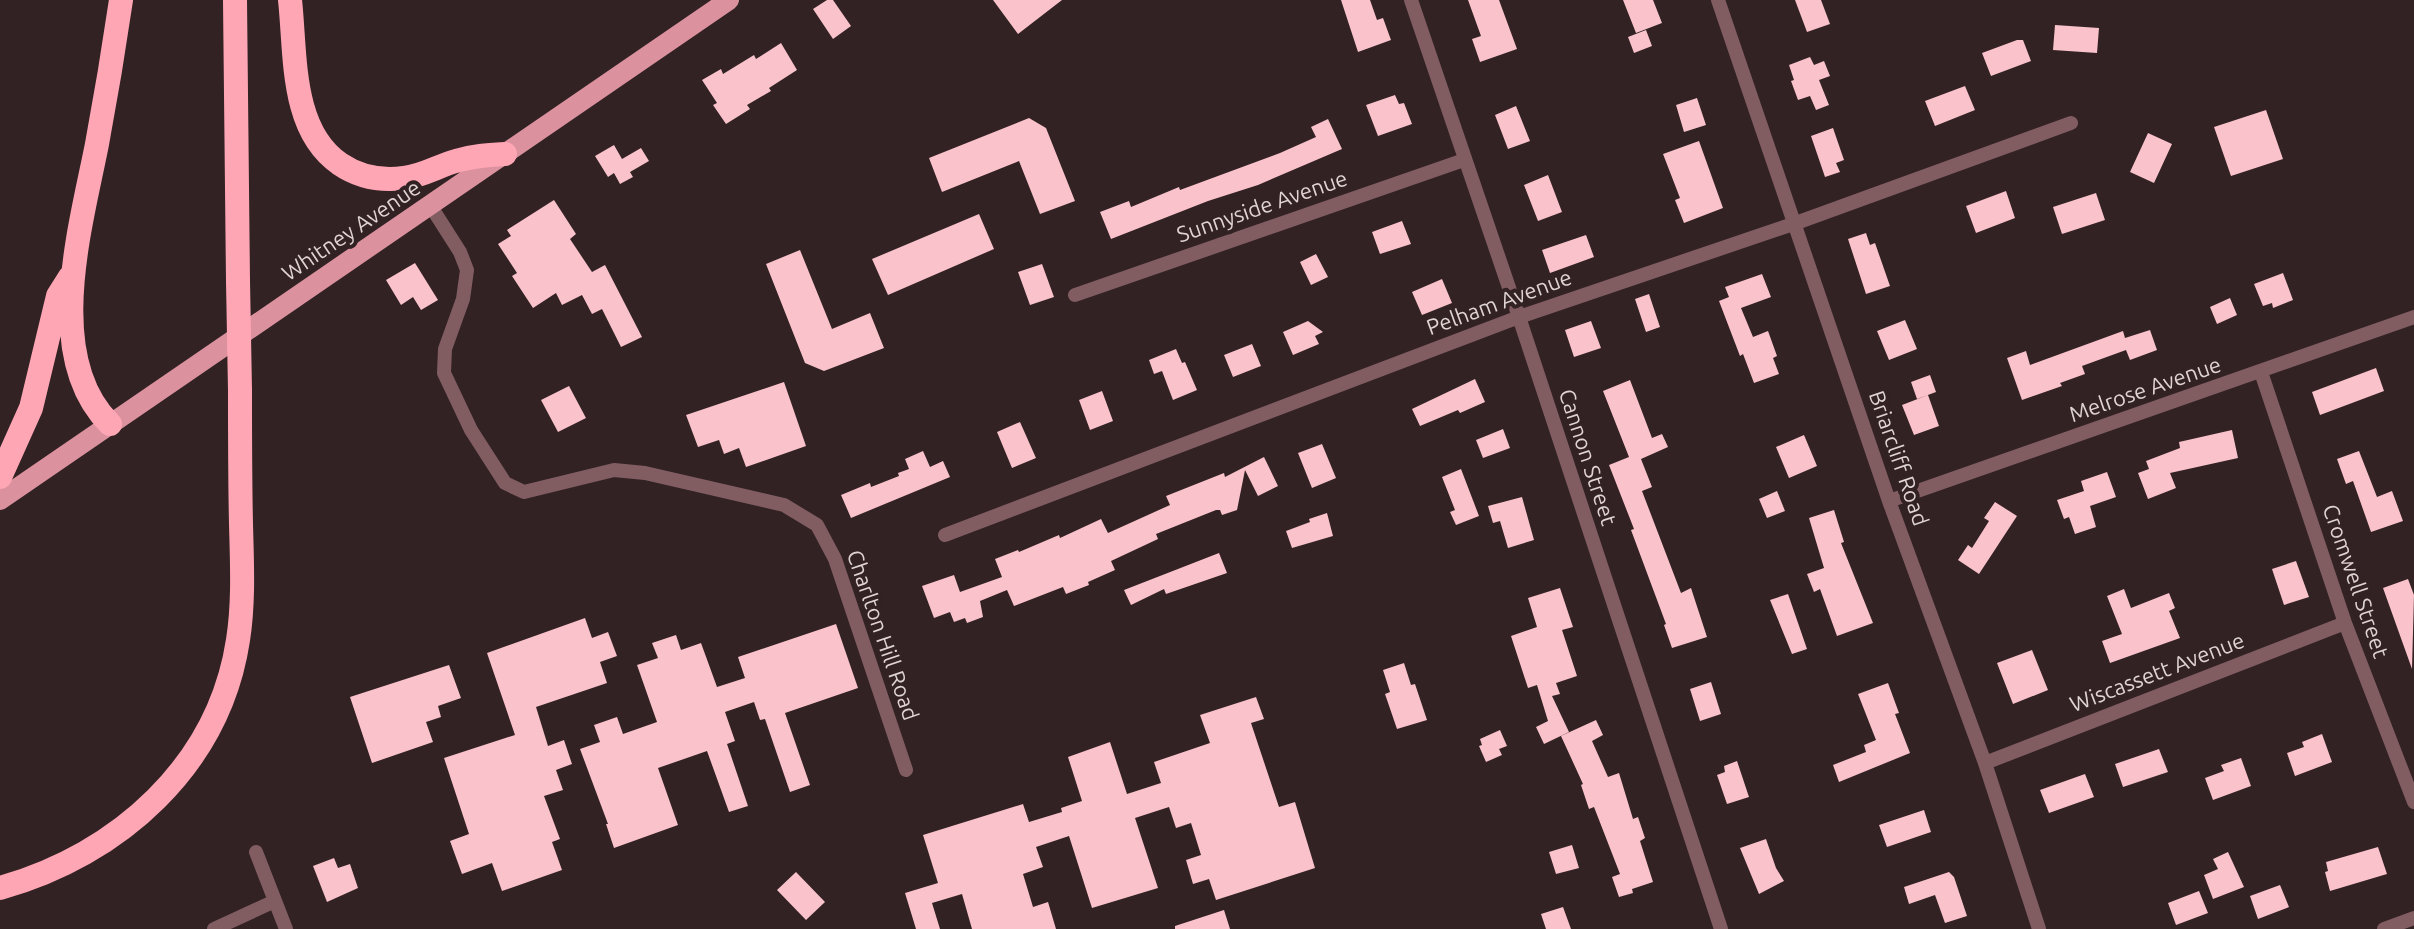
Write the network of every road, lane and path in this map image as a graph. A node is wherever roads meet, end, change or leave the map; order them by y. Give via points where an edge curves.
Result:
1 (121, 0) edge
2 (235, 0) edge
3 (290, 0) edge
4 (729, 0) edge
5 (1411, 0) edge
6 (1718, 0) edge
7 (2071, 123) dead end
8 (505, 154) junction
9 (1464, 160) junction
10 (430, 205) junction
11 (1796, 223) junction
12 (72, 275) junction
13 (1075, 295) dead end
14 (1519, 317) junction
15 (2414, 317) edge
16 (2261, 372) junction
17 (110, 424) junction
18 (0, 477) edge
19 (0, 500) edge
20 (1889, 501) junction
21 (945, 535) dead end
22 (2345, 623) junction
23 (1985, 763) junction
24 (906, 770) dead end
25 (2414, 802) edge
26 (256, 852) dead end
27 (0, 888) edge
28 (275, 901) junction
29 (2414, 918) edge
30 (214, 929) edge
31 (286, 929) edge
32 (1721, 929) edge
33 (2039, 929) edge
34 (2384, 929) edge

1 - 12 highway
2 - 27 highway, bridge via 241,623 229,677 209,729 170,785 89,852
3 - 8 highway via 303,112 313,135 335,160 364,176 392,179 462,159
4 - 8 main road, Whitney Avenue
5 - 9 street, Cannon Street
6 - 11 street, Briarcliff Road
7 - 11 street, Pelham Avenue
8 - 10 main road, Whitney Avenue
9 - 13 street, Sunnyside Avenue
9 - 14 street, Cannon Street
10 - 17 main road, Whitney Avenue
10 - 24 street, Charlton Hill Road via 467,270 445,349 444,373 471,430 505,483 524,492 614,470 645,473 784,505 817,525 835,559
11 - 14 street, Pelham Avenue
11 - 20 street, Briarcliff Road
12 - 17 highway via 73,338 81,377 92,403
12 - 18 highway via 58,296 31,408
14 - 21 street, Pelham Avenue
14 - 32 street, Cannon Street
15 - 16 street, Melrose Avenue
16 - 20 street, Melrose Avenue
16 - 22 street, Cromwell Street
17 - 19 main road, Whitney Avenue
20 - 23 street, Briarcliff Road
22 - 23 street, Wiscassett Avenue
22 - 25 street, Cromwell Street
23 - 33 street, Briarcliff Road
26 - 28 street
28 - 30 street
28 - 31 street
29 - 34 street

